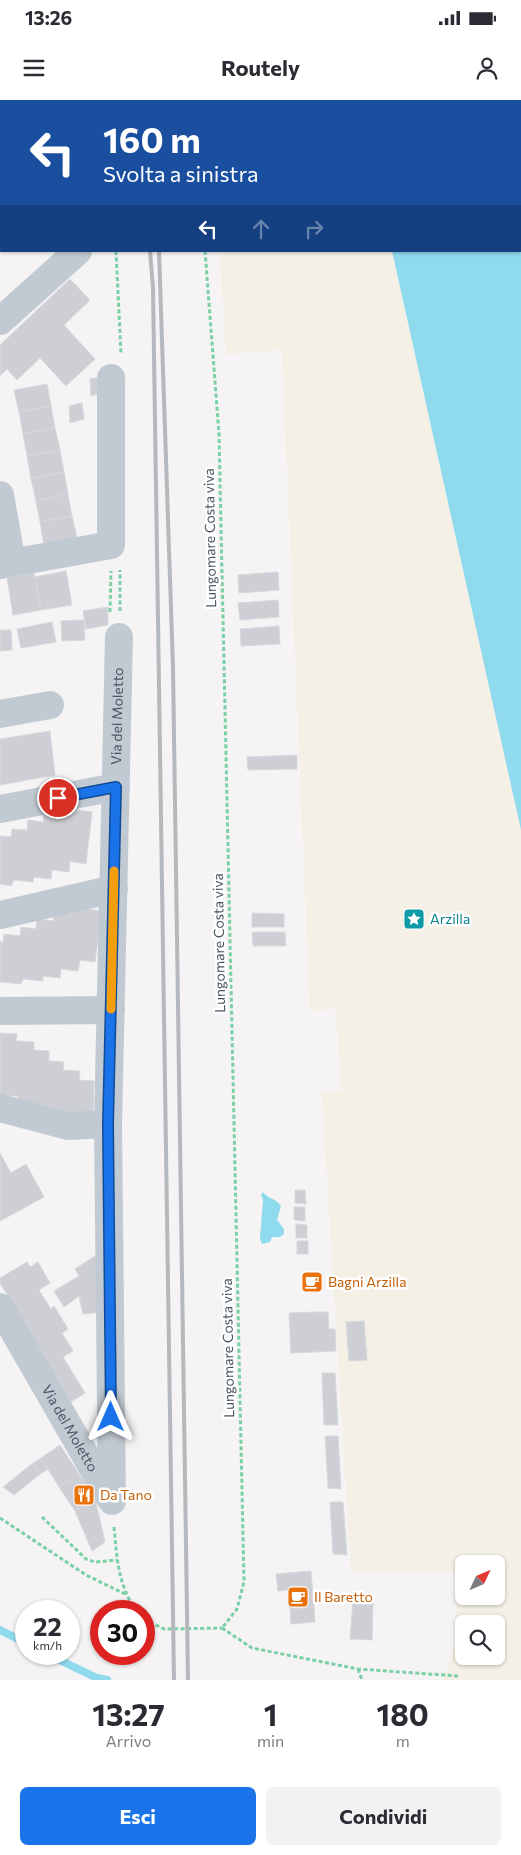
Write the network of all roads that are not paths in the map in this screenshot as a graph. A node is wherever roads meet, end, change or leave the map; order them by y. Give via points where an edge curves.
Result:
1 (77, 252) edge
2 (0, 321) edge
3 (110, 378) dead end
4 (0, 495) edge
5 (6, 564) edge
6 (120, 637) road end
7 (50, 705) dead end
8 (0, 714) edge
9 (116, 787) junction
10 (0, 809) edge
11 (114, 889) junction
12 (0, 915) edge
13 (111, 1010) junction
14 (0, 1011) edge
15 (0, 1108) edge
16 (108, 1124) junction
17 (0, 1307) edge

1 - 2 street
3 - 5 street via 111,545
4 - 5 street
6 - 9 street, Via del Moletto
7 - 8 street
9 - 10 street
9 - 11 street, Via del Moletto
11 - 12 street
11 - 13 street, Via del Moletto
13 - 14 street
13 - 16 street, Via del Moletto
15 - 16 street via 68,1126
16 - 17 street, Via del Moletto via 112,1501

